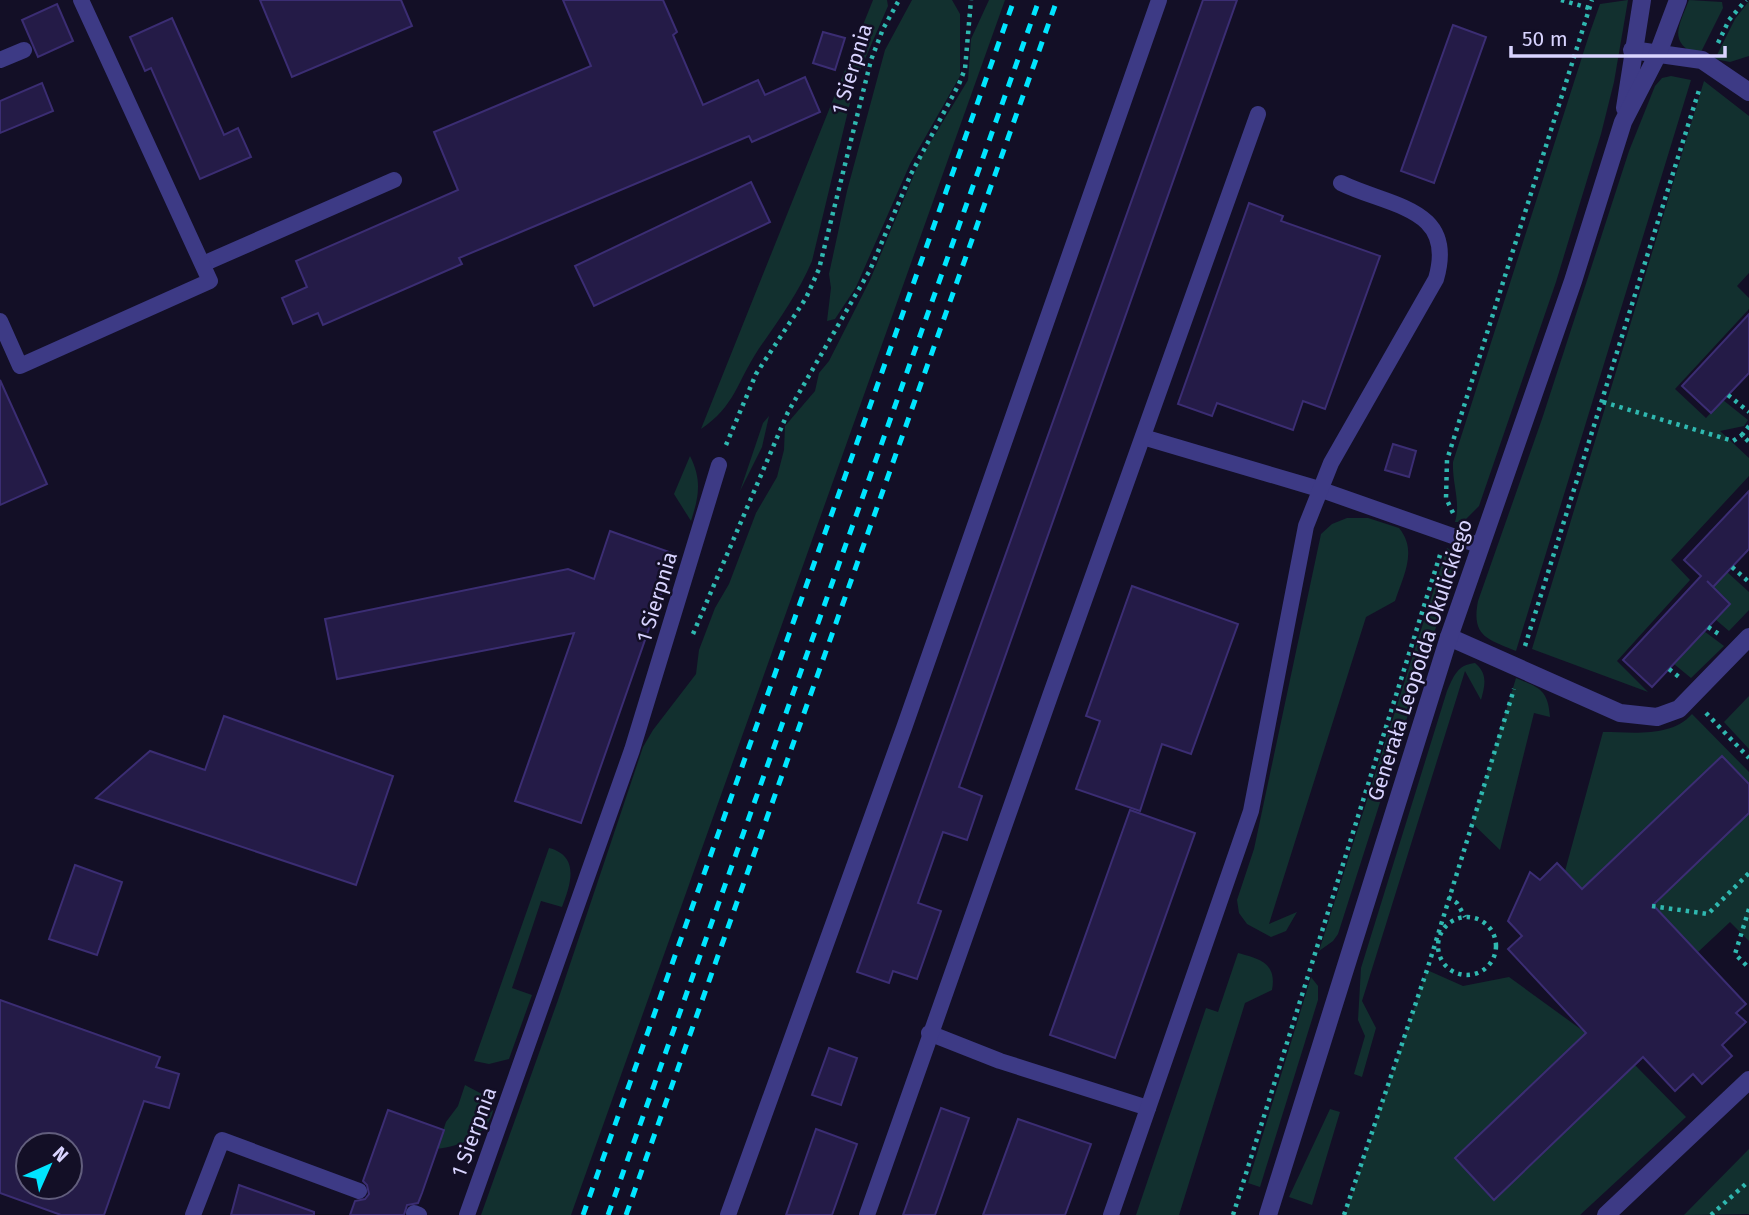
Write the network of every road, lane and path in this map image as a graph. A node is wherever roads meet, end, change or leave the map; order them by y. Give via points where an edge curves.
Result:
1 (81, 0) edge
2 (899, 0) edge
3 (971, 0) edge
4 (1159, 0) edge
5 (1561, 0) edge
6 (1592, 0) edge
7 (1642, 0) edge
8 (1678, 0) edge
9 (1589, 8) junction
10 (24, 50) dead end
11 (1632, 50) junction
12 (1657, 56) junction
13 (0, 60) edge
14 (1747, 84) edge
15 (1258, 114) dead end
16 (1623, 122) junction
17 (394, 180) dead end
18 (1341, 183) dead end
19 (203, 264) junction
20 (0, 321) edge
21 (1728, 395) dead end
22 (1603, 402) dead end
23 (1749, 412) edge
24 (1749, 426) edge
25 (1742, 435) junction
26 (1143, 437) junction
27 (1749, 442) edge
28 (719, 465) joint
29 (1320, 489) junction
30 (1447, 533) junction
31 (1481, 546) junction
32 (1732, 567) dead end
33 (1749, 582) edge
34 (1449, 637) junction
35 (1749, 637) edge
36 (689, 646) dead end
37 (1691, 698) junction
38 (1749, 758) edge
39 (1749, 873) edge
40 (1448, 897) dead end
41 (1652, 906) dead end
42 (1749, 909) edge
43 (1465, 917) junction
44 (1430, 957) dead end
45 (1441, 959) junction
46 (1749, 968) edge
47 (929, 1033) junction
48 (1749, 1080) edge
49 (1148, 1108) junction
50 (1749, 1181) edge
51 (359, 1191) dead end
52 (193, 1215) edge
53 (467, 1215) edge
54 (728, 1215) edge
55 (867, 1215) edge
56 (1111, 1215) edge
57 (1233, 1215) edge
58 (1268, 1215) edge
59 (1606, 1215) edge
60 (1712, 1215) edge

1 - 19 lane
2 - 28 path, 1 Sierpnia via 871,60 819,269 806,298 756,374
3 - 36 path via 965,69 959,84 911,174 870,270 788,412
4 - 54 lane
5 - 9 path
6 - 9 path
7 - 11 street, Generała Leopolda Okulickiego
8 - 12 street, Generała Leopolda Okulickiego
9 - 30 path via 1447,460 1446,498 1454,511
10 - 13 lane
11 - 12 street
11 - 16 street, Generała Leopolda Okulickiego
12 - 14 street via 1702,60
12 - 16 street, Generała Leopolda Okulickiego
15 - 26 lane
16 - 31 street, Generała Leopolda Okulickiego
17 - 19 lane
18 - 29 lane via 1424,219 1438,233 1443,251 1436,279
19 - 20 lane via 210,281 20,366
21 - 23 path
22 - 25 path via 1733,441
24 - 25 path
25 - 27 path
26 - 29 lane
26 - 47 lane
28 - 53 lane, 1 Sierpnia via 632,750
29 - 30 lane
29 - 49 lane via 1298,555 1251,811
30 - 31 lane
30 - 57 path
31 - 34 street, Generała Leopolda Okulickiego
32 - 33 path
34 - 37 street via 1620,713 1657,717 1679,709
34 - 58 street, Generała Leopolda Okulickiego
35 - 37 street
37 - 38 path
39 - 41 path via 1708,914
40 - 43 path
42 - 46 path via 1735,954
43 - 45 path via 1441,931
43 - 45 path via 1490,928 1496,946 1490,964 1464,975 1446,967
44 - 45 path
47 - 49 lane
47 - 55 lane
48 - 59 street
49 - 56 lane
50 - 60 path
51 - 52 lane via 222,1140

